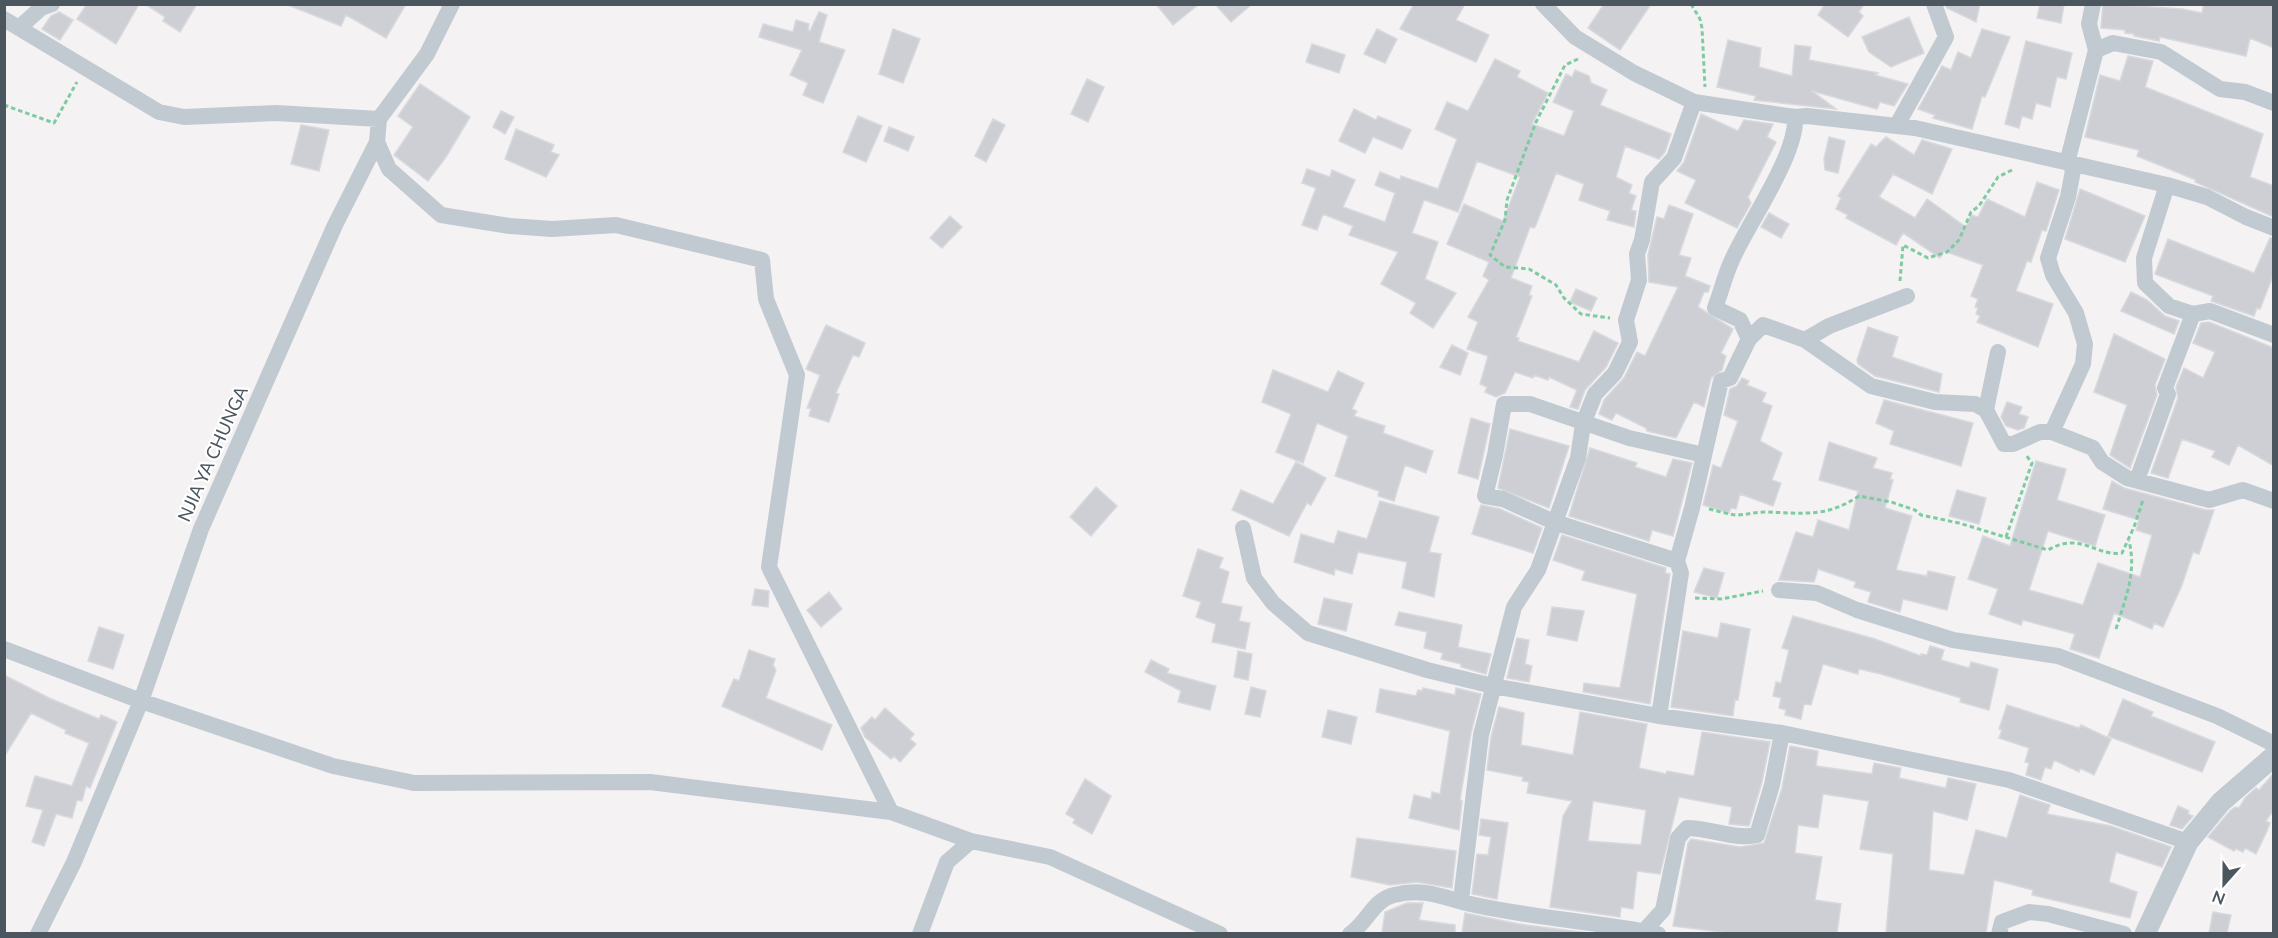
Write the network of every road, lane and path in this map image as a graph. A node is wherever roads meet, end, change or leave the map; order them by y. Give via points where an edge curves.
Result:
1 (52, 4) edge
2 (452, 4) edge
3 (1543, 4) edge
4 (1691, 4) edge
5 (1919, 4) edge
6 (2093, 4) edge
7 (1936, 12) edge
8 (4, 20) edge
9 (19, 28) junction
10 (1595, 50) junction
11 (2096, 50) junction
12 (84, 67) junction
13 (1695, 101) junction
14 (2274, 103) edge
15 (4, 105) edge
16 (1795, 117) junction
17 (379, 119) junction
18 (1897, 125) junction
19 (377, 142) junction
20 (2047, 160) junction
21 (2070, 164) junction
22 (2167, 185) junction
23 (2274, 228) edge
24 (1902, 297) joint
25 (2193, 314) junction
26 (1626, 320) junction
27 (2274, 335) edge
28 (1749, 339) junction
29 (1805, 340) junction
30 (1998, 352) dead end
31 (1986, 410) junction
32 (1583, 424) junction
33 (2052, 432) junction
34 (2013, 444) junction
35 (1704, 455) junction
36 (2142, 482) junction
37 (2274, 501) edge
38 (1692, 508) junction
39 (1554, 522) junction
40 (1243, 528) dead end
41 (2006, 537) junction
42 (2129, 539) junction
43 (1677, 561) junction
44 (1779, 590) joint
45 (1678, 596) junction
46 (2116, 629) dead end
47 (4, 649) edge
48 (1493, 686) junction
49 (141, 701) junction
50 (1659, 716) junction
51 (1782, 733) junction
52 (2274, 744) edge
53 (2274, 756) edge
54 (891, 812) junction
55 (971, 841) junction
56 (2188, 842) junction
57 (1461, 900) junction
58 (1651, 932) edge
59 (38, 933) edge
60 (920, 933) edge
61 (1220, 933) edge
62 (1350, 933) edge
63 (1999, 933) edge
64 (2124, 933) edge
65 (2145, 933) edge

1 - 9 street
2 - 17 street via 427,54
3 - 10 street via 1575,37
4 - 13 path via 1700,19 1706,84
5 - 7 street
6 - 11 street via 2089,24
7 - 18 street via 1946,37
8 - 9 street
9 - 12 street
10 - 13 street
10 - 26 path via 1565,65 1536,123 1490,255 1505,267 1529,270 1556,285 1581,314
11 - 14 street via 2112,43 2161,52 2220,89 2245,92
11 - 21 street
12 - 15 path via 54,123
12 - 17 street via 159,112 184,117 276,113
13 - 16 street
13 - 26 street via 1674,158 1652,182 1637,254 1639,280
16 - 18 street
16 - 28 street via 1791,142 1732,260 1715,308 1740,320
17 - 19 street, NJIA YA CHUNGA
18 - 20 street
19 - 49 street, NJIA YA CHUNGA via 335,225 201,529
19 - 54 street via 389,169 441,214 552,229 616,225 762,260 766,299 797,375 769,567
20 - 21 street
20 - 24 path via 2008,170 1998,177 1971,212 1959,240 1947,252 1928,258 1903,245
21 - 22 street
21 - 33 street via 2068,197 2048,258 2053,275 2076,314 2085,344 2083,364
22 - 23 street via 2207,197
22 - 25 street via 2144,258 2145,283 2169,306
24 - 29 street via 1828,326
25 - 27 street via 2210,311
25 - 36 street via 2165,388 2168,394
26 - 32 street via 1630,342 1615,374 1595,394
28 - 29 street via 1763,325
28 - 35 street via 1730,378 1721,381
29 - 31 street via 1871,386 1935,402 1975,404
30 - 31 street
31 - 34 street via 2000,439 2004,444
32 - 35 street
32 - 39 street via 1578,458
32 - 39 street via 1530,404 1504,404 1485,496 1503,499
33 - 34 street via 2040,432
33 - 36 street via 2093,447 2102,462 2127,478
34 - 41 path via 2032,463
35 - 38 street
36 - 37 street via 2209,500 2243,490
36 - 42 path
38 - 41 path via 1737,515 1799,515 1826,512 1859,496
38 - 43 street
39 - 43 street
39 - 48 street via 1538,570 1514,607
40 - 48 street via 1254,578 1273,603 1308,633
41 - 42 path via 2048,550 2061,543 2091,546 2113,554 2122,553
42 - 46 path via 2132,580
43 - 45 street via 1682,573
44 - 45 path via 1721,598
44 - 52 street via 1816,593 1953,640 2058,656 2217,716
45 - 50 street
47 - 49 street
48 - 50 street
48 - 57 street via 1480,735
49 - 54 street via 333,766 414,783 650,782
49 - 59 street, NJIA YA CHUNGA via 74,862
50 - 51 street
51 - 56 street via 2009,780
51 - 58 street via 1757,835 1688,828 1678,838 1663,910
53 - 56 street via 2221,802
54 - 55 street
55 - 60 street via 947,862
55 - 61 street via 1050,857
56 - 65 street
57 - 58 street
57 - 62 street via 1425,891 1392,895
63 - 64 street via 2002,922 2029,912

